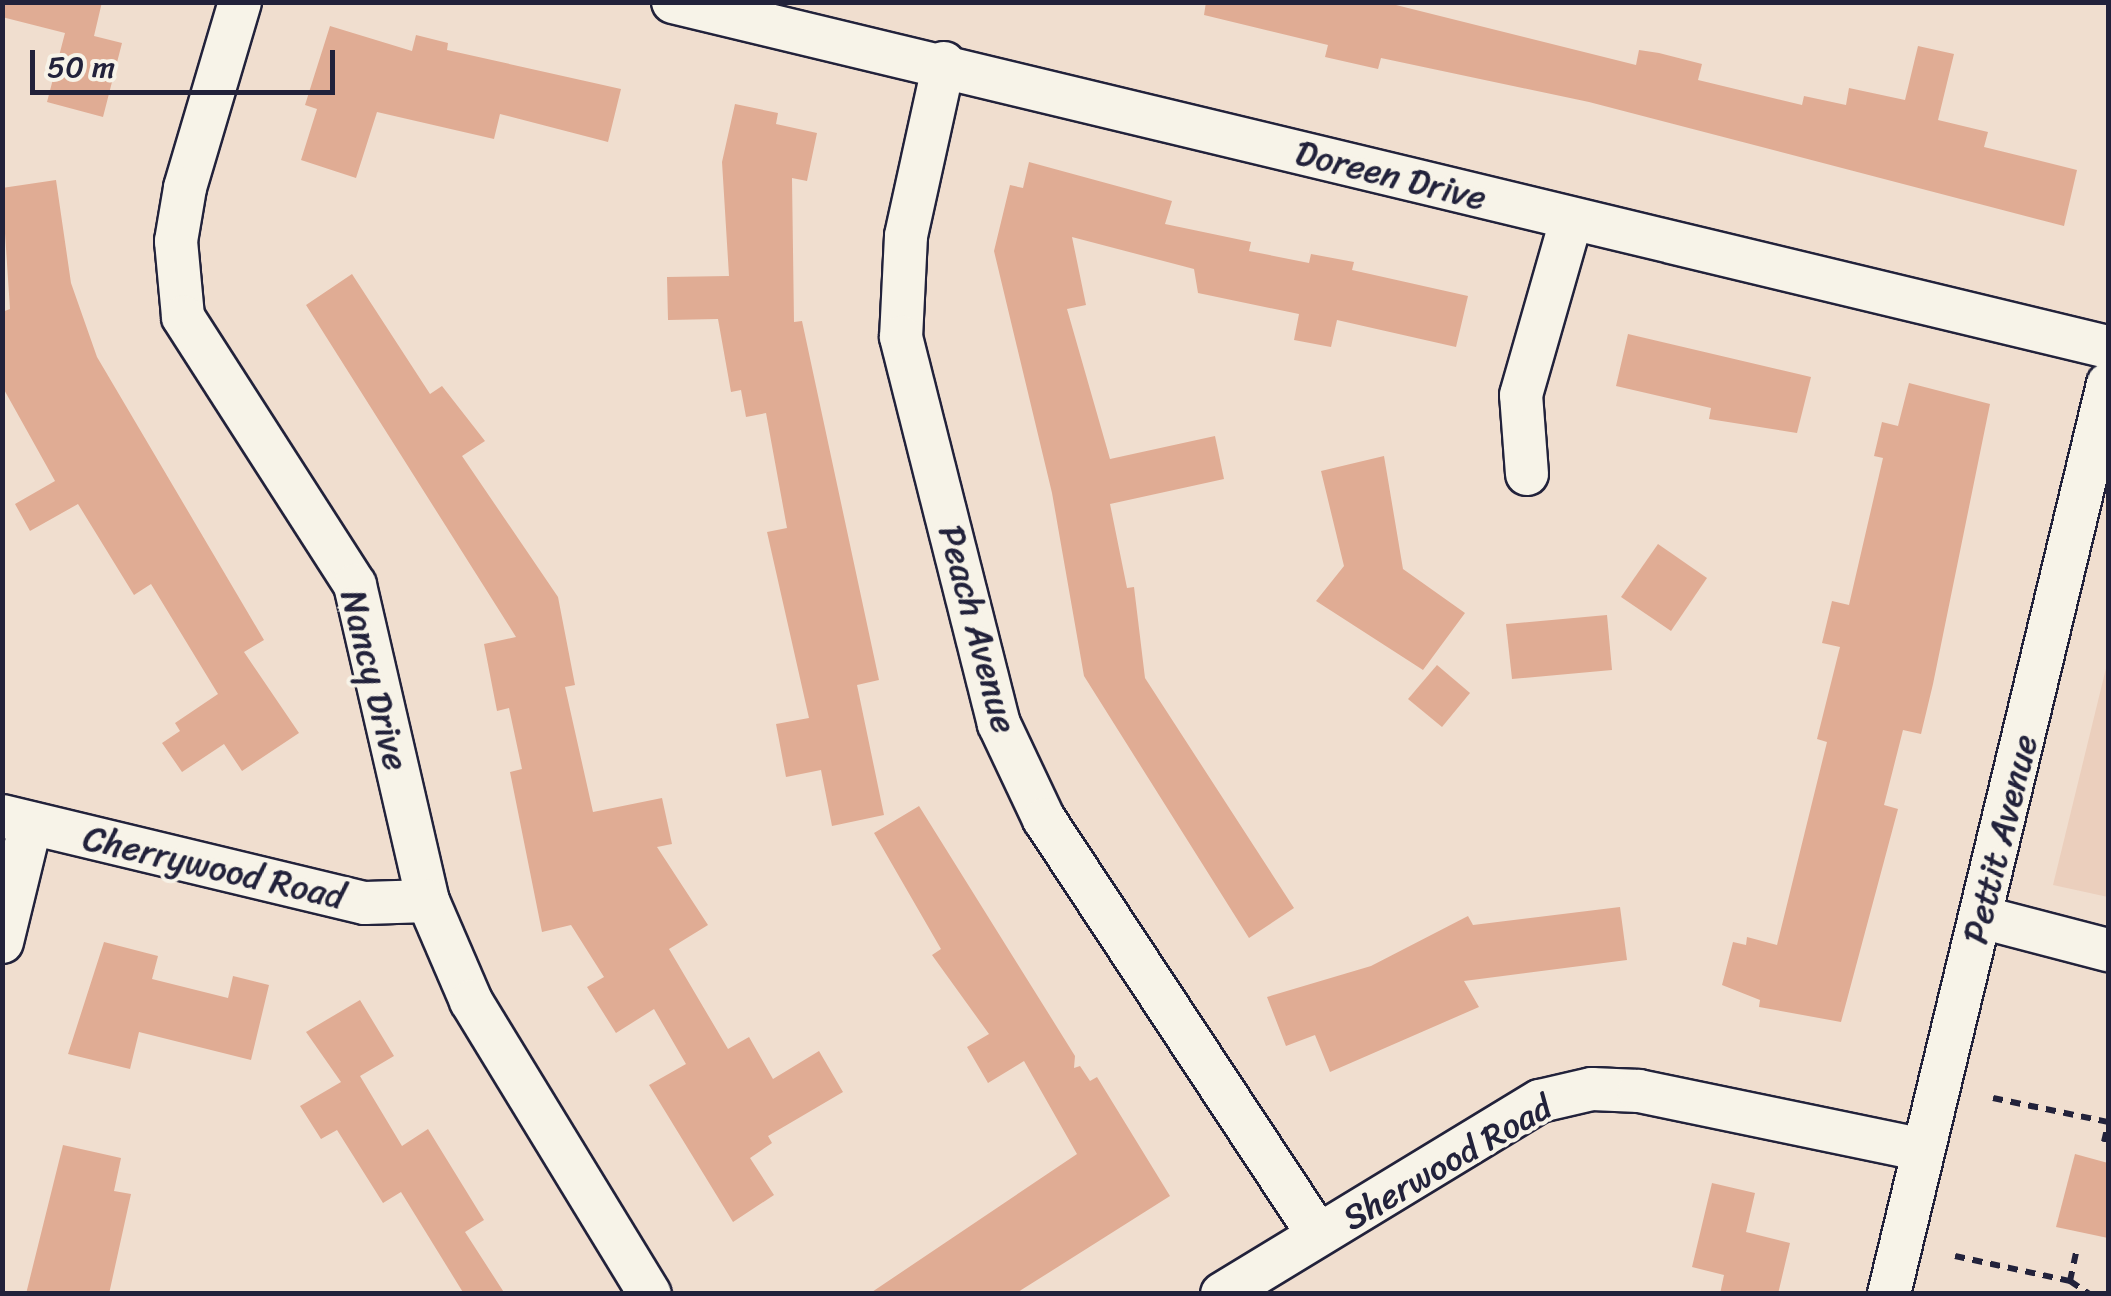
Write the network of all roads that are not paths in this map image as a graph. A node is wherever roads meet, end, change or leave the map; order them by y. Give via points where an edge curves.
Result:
1 (240, 2) edge
2 (673, 2) edge
3 (944, 63) junction
4 (1571, 221) junction
5 (2108, 347) edge
6 (2108, 384) edge
7 (1527, 474) dead end
8 (16, 819) edge
9 (428, 901) junction
10 (1981, 917) junction
11 (2, 942) edge
12 (2108, 950) edge
13 (1924, 1150) junction
14 (1318, 1235) junction
15 (650, 1294) edge
16 (1222, 1294) edge
17 (1890, 1294) edge

1 - 9 street, Nancy Drive via 185,188 176,242 182,317 355,585
2 - 3 street, Doreen Drive
3 - 4 street, Doreen Drive
3 - 14 street, Peach Avenue via 906,236 901,337 999,724 1044,819
4 - 5 street, Doreen Drive
4 - 7 street via 1522,395
6 - 10 street, Pettit Avenue
8 - 9 street, Cherrywood Road via 365,903
8 - 11 street
9 - 15 street, Nancy Drive via 471,1001
10 - 12 street
10 - 13 street, Pettit Avenue
13 - 14 street, Sherwood Road via 1639,1091 1592,1089 1540,1101
13 - 17 street, Pettit Avenue
14 - 16 street, Sherwood Road

